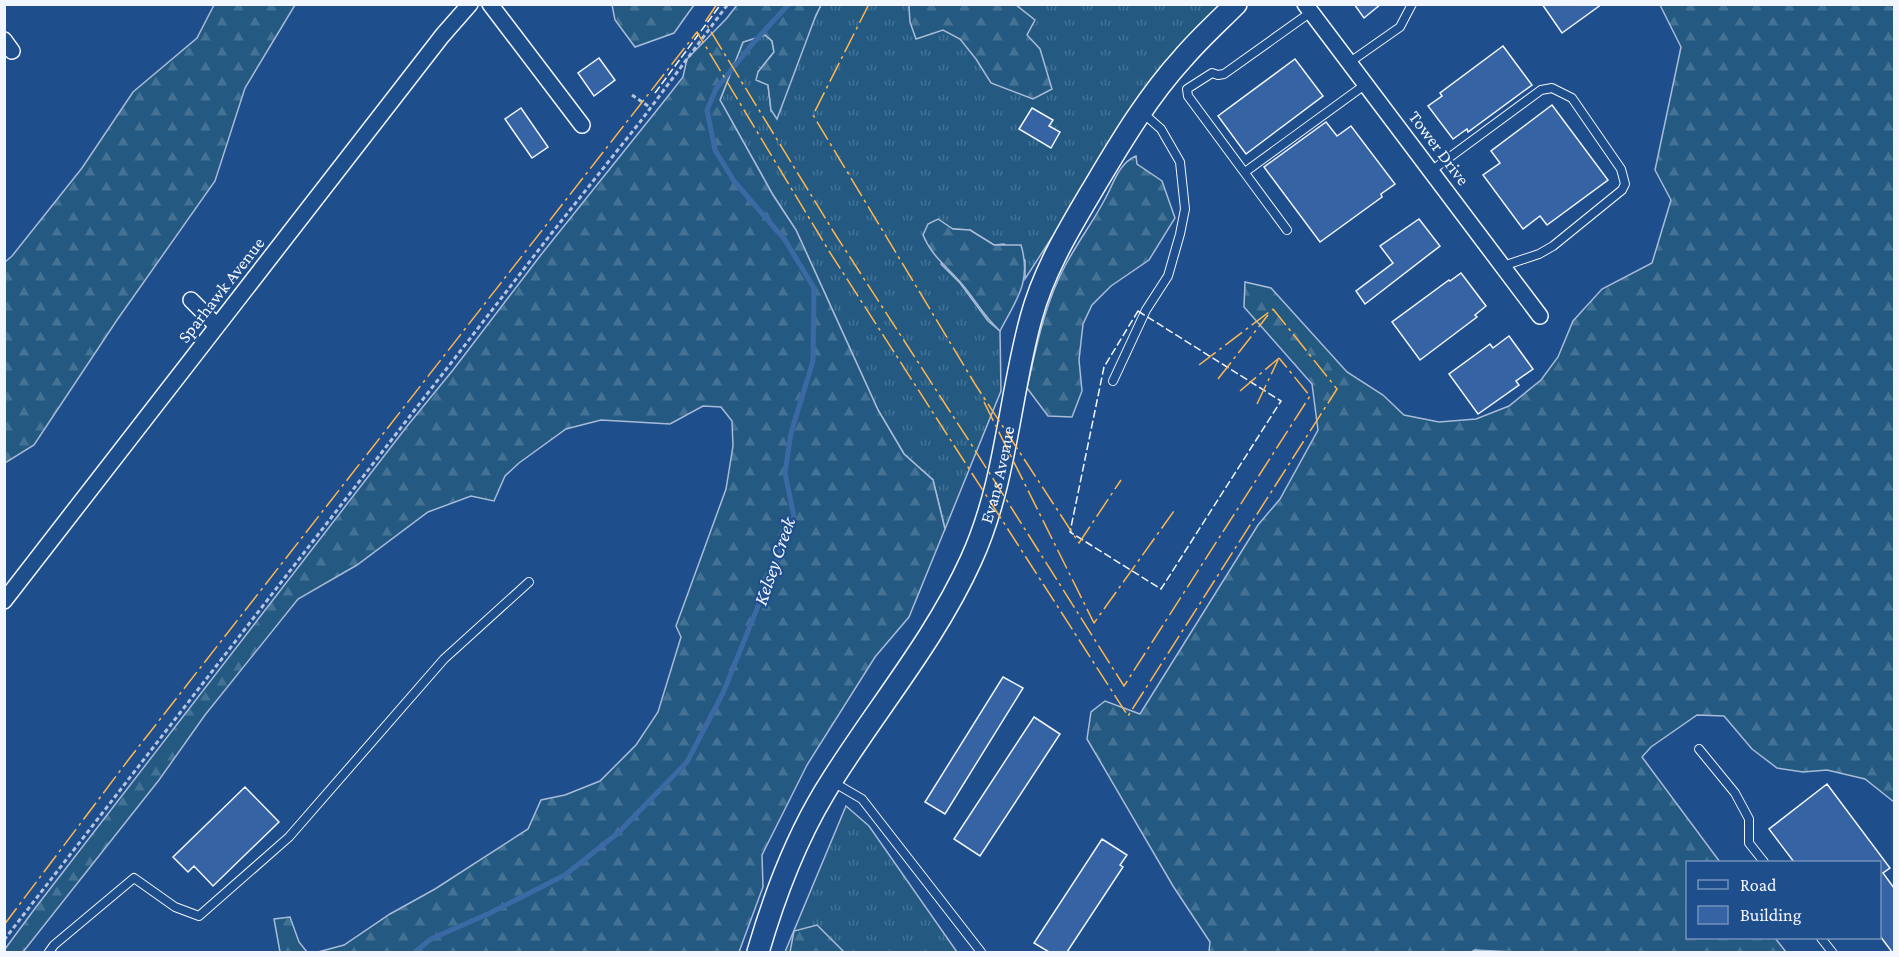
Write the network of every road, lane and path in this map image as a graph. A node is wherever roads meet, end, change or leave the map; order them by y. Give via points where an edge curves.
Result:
1 (470, 4) edge
2 (490, 4) edge
3 (728, 4) edge
4 (1236, 4) edge
5 (1412, 4) edge
6 (1308, 8) edge
7 (1350, 62) junction
8 (1366, 84) junction
9 (632, 95) dead end
10 (651, 108) junction
11 (1141, 112) junction
12 (582, 125) dead end
13 (1431, 171) junction
14 (1245, 172) junction
15 (1287, 230) dead end
16 (1503, 266) junction
17 (191, 300) dead end
18 (1540, 316) dead end
19 (217, 326) junction
20 (1113, 381) dead end
21 (530, 582) dead end
22 (4, 602) edge
23 (1700, 749) dead end
24 (831, 781) junction
25 (1763, 861) edge
26 (1822, 939) edge
27 (4, 940) edge
28 (49, 952) edge
29 (758, 952) edge
30 (981, 952) edge
31 (1832, 952) edge

1 - 19 street, Sparhawk Avenue
2 - 12 street
3 - 10 path
4 - 11 street, Evans Avenue via 1182,58
5 - 7 lane via 1400,27
6 - 7 street, Tower Drive
6 - 14 lane via 1224,74 1212,73 1187,88 1188,96
7 - 8 street, Tower Drive
8 - 13 street, Tower Drive
8 - 14 lane
9 - 10 path
10 - 27 path
11 - 20 lane via 1161,129 1180,162 1185,209 1168,276 1146,310
11 - 24 street, Evans Avenue via 1075,219 1042,284 1024,346 997,483 972,558 945,609
13 - 16 street, Tower Drive
13 - 16 lane via 1541,90 1552,88 1572,98 1621,169 1625,184 1553,246
14 - 15 lane
16 - 18 street, Tower Drive
17 - 19 street
19 - 22 street, Sparhawk Avenue
21 - 28 lane via 444,659 289,837 198,916 175,908 134,878
23 - 25 lane via 1735,793 1749,819 1749,843
24 - 29 street, Evans Avenue via 790,859
24 - 30 lane via 862,799
26 - 31 lane

